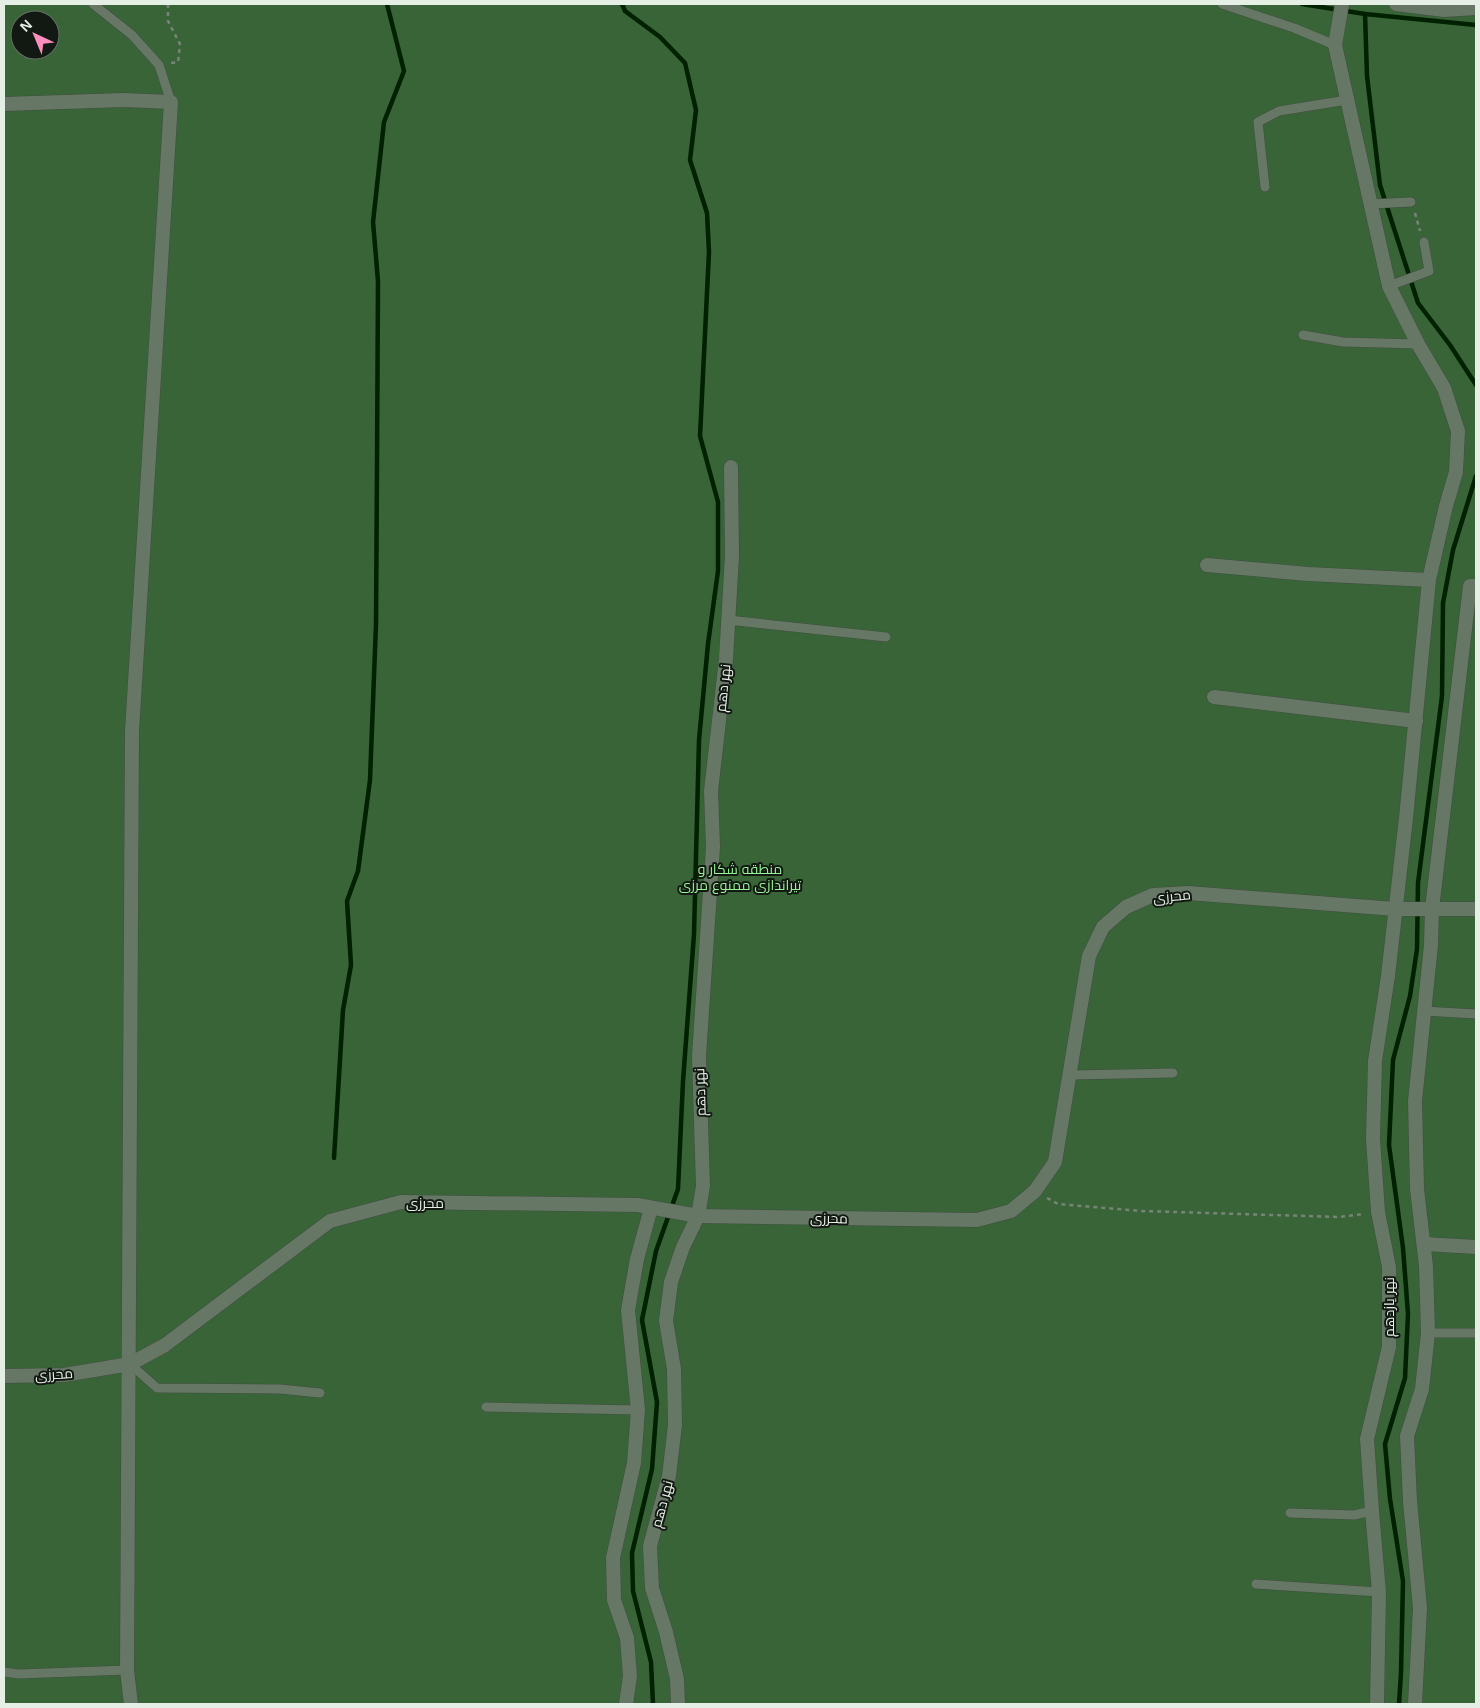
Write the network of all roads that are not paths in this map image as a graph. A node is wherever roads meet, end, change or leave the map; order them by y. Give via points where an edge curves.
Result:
1 (93, 4) edge
2 (1222, 4) edge
3 (1342, 4) edge
4 (1396, 4) edge
5 (1476, 8) edge
6 (1335, 45) junction
7 (1347, 100) junction
8 (171, 102) junction
9 (4, 104) edge
10 (1265, 188) dead end
11 (1411, 202) road end
12 (1374, 204) junction
13 (1424, 242) road end
14 (1395, 284) junction
15 (1303, 335) dead end
16 (1418, 344) junction
17 (731, 467) dead end
18 (1206, 565) dead end
19 (1429, 580) junction
20 (1476, 586) edge
21 (728, 620) junction
22 (886, 637) dead end
23 (1214, 697) dead end
24 (1416, 721) junction
25 (1399, 909) junction
26 (1428, 909) junction
27 (1476, 909) edge
28 (1423, 1011) junction
29 (1476, 1014) edge
30 (1173, 1073) dead end
31 (1070, 1075) junction
32 (656, 1208) junction
33 (693, 1215) junction
34 (1424, 1244) junction
35 (1476, 1248) edge
36 (1476, 1332) edge
37 (1428, 1333) junction
38 (130, 1364) junction
39 (4, 1376) edge
40 (320, 1393) dead end
41 (486, 1407) dead end
42 (638, 1410) junction
43 (1372, 1511) junction
44 (1290, 1514) dead end
45 (1256, 1584) dead end
46 (1379, 1592) junction
47 (127, 1670) junction
48 (4, 1672) edge
49 (131, 1704) edge
50 (626, 1704) edge
51 (678, 1704) edge
52 (1377, 1704) edge
53 (1414, 1704) edge

1 - 8 lane via 132,35 159,65
2 - 6 lane
3 - 6 street
4 - 5 street via 1444,10
6 - 7 street, نهر یازدهم
7 - 10 lane via 1279,111 1258,122
7 - 12 street, نهر یازدهم
8 - 9 street via 124,100
8 - 38 street via 132,732
11 - 12 lane
12 - 14 street, نهر یازدهم
13 - 14 lane via 1429,271
14 - 16 street, نهر یازدهم
15 - 16 lane via 1343,342
16 - 19 street, نهر یازدهم via 1444,388 1458,431 1456,472
17 - 21 street, نهر دهم via 732,556
18 - 19 street
19 - 24 street, نهر یازدهم
20 - 26 street via 1470,586
21 - 22 lane
21 - 33 street, نهر دهم via 712,791 713,847 699,1056 703,1186
23 - 24 street
24 - 25 street, نهر یازدهم
25 - 26 street, محرزی
25 - 31 street, محرزی via 1188,893 1153,895 1126,907 1103,927 1089,956
25 - 43 street, نهر یازدهم via 1375,1061 1373,1139 1378,1212 1389,1267 1389,1348 1368,1439
26 - 27 street, محرزی
26 - 28 street via 1431,945
28 - 29 lane
28 - 34 street via 1415,1101 1417,1189
30 - 31 lane
31 - 33 street, محرزی via 1055,1162 1036,1191 1011,1211 977,1220
32 - 33 street, محرزی
32 - 38 street, محرزی via 638,1205 401,1202 330,1221 165,1345
32 - 42 street via 637,1259 628,1310
33 - 51 street, نهر دهم via 671,1282 666,1321 674,1369 675,1425 669,1476 650,1546 652,1588 677,1679
34 - 35 street
34 - 37 street
36 - 37 lane
37 - 53 street via 1422,1388 1407,1436 1420,1608
38 - 39 street, محرزی via 64,1375
38 - 40 lane via 157,1388 280,1389
38 - 47 street
41 - 42 lane
42 - 50 street via 634,1463 613,1558 614,1600 627,1638 630,1676
43 - 44 lane via 1354,1515
43 - 46 street, نهر یازدهم
45 - 46 lane
46 - 52 street, نهر یازدهم
47 - 48 lane
47 - 49 street

